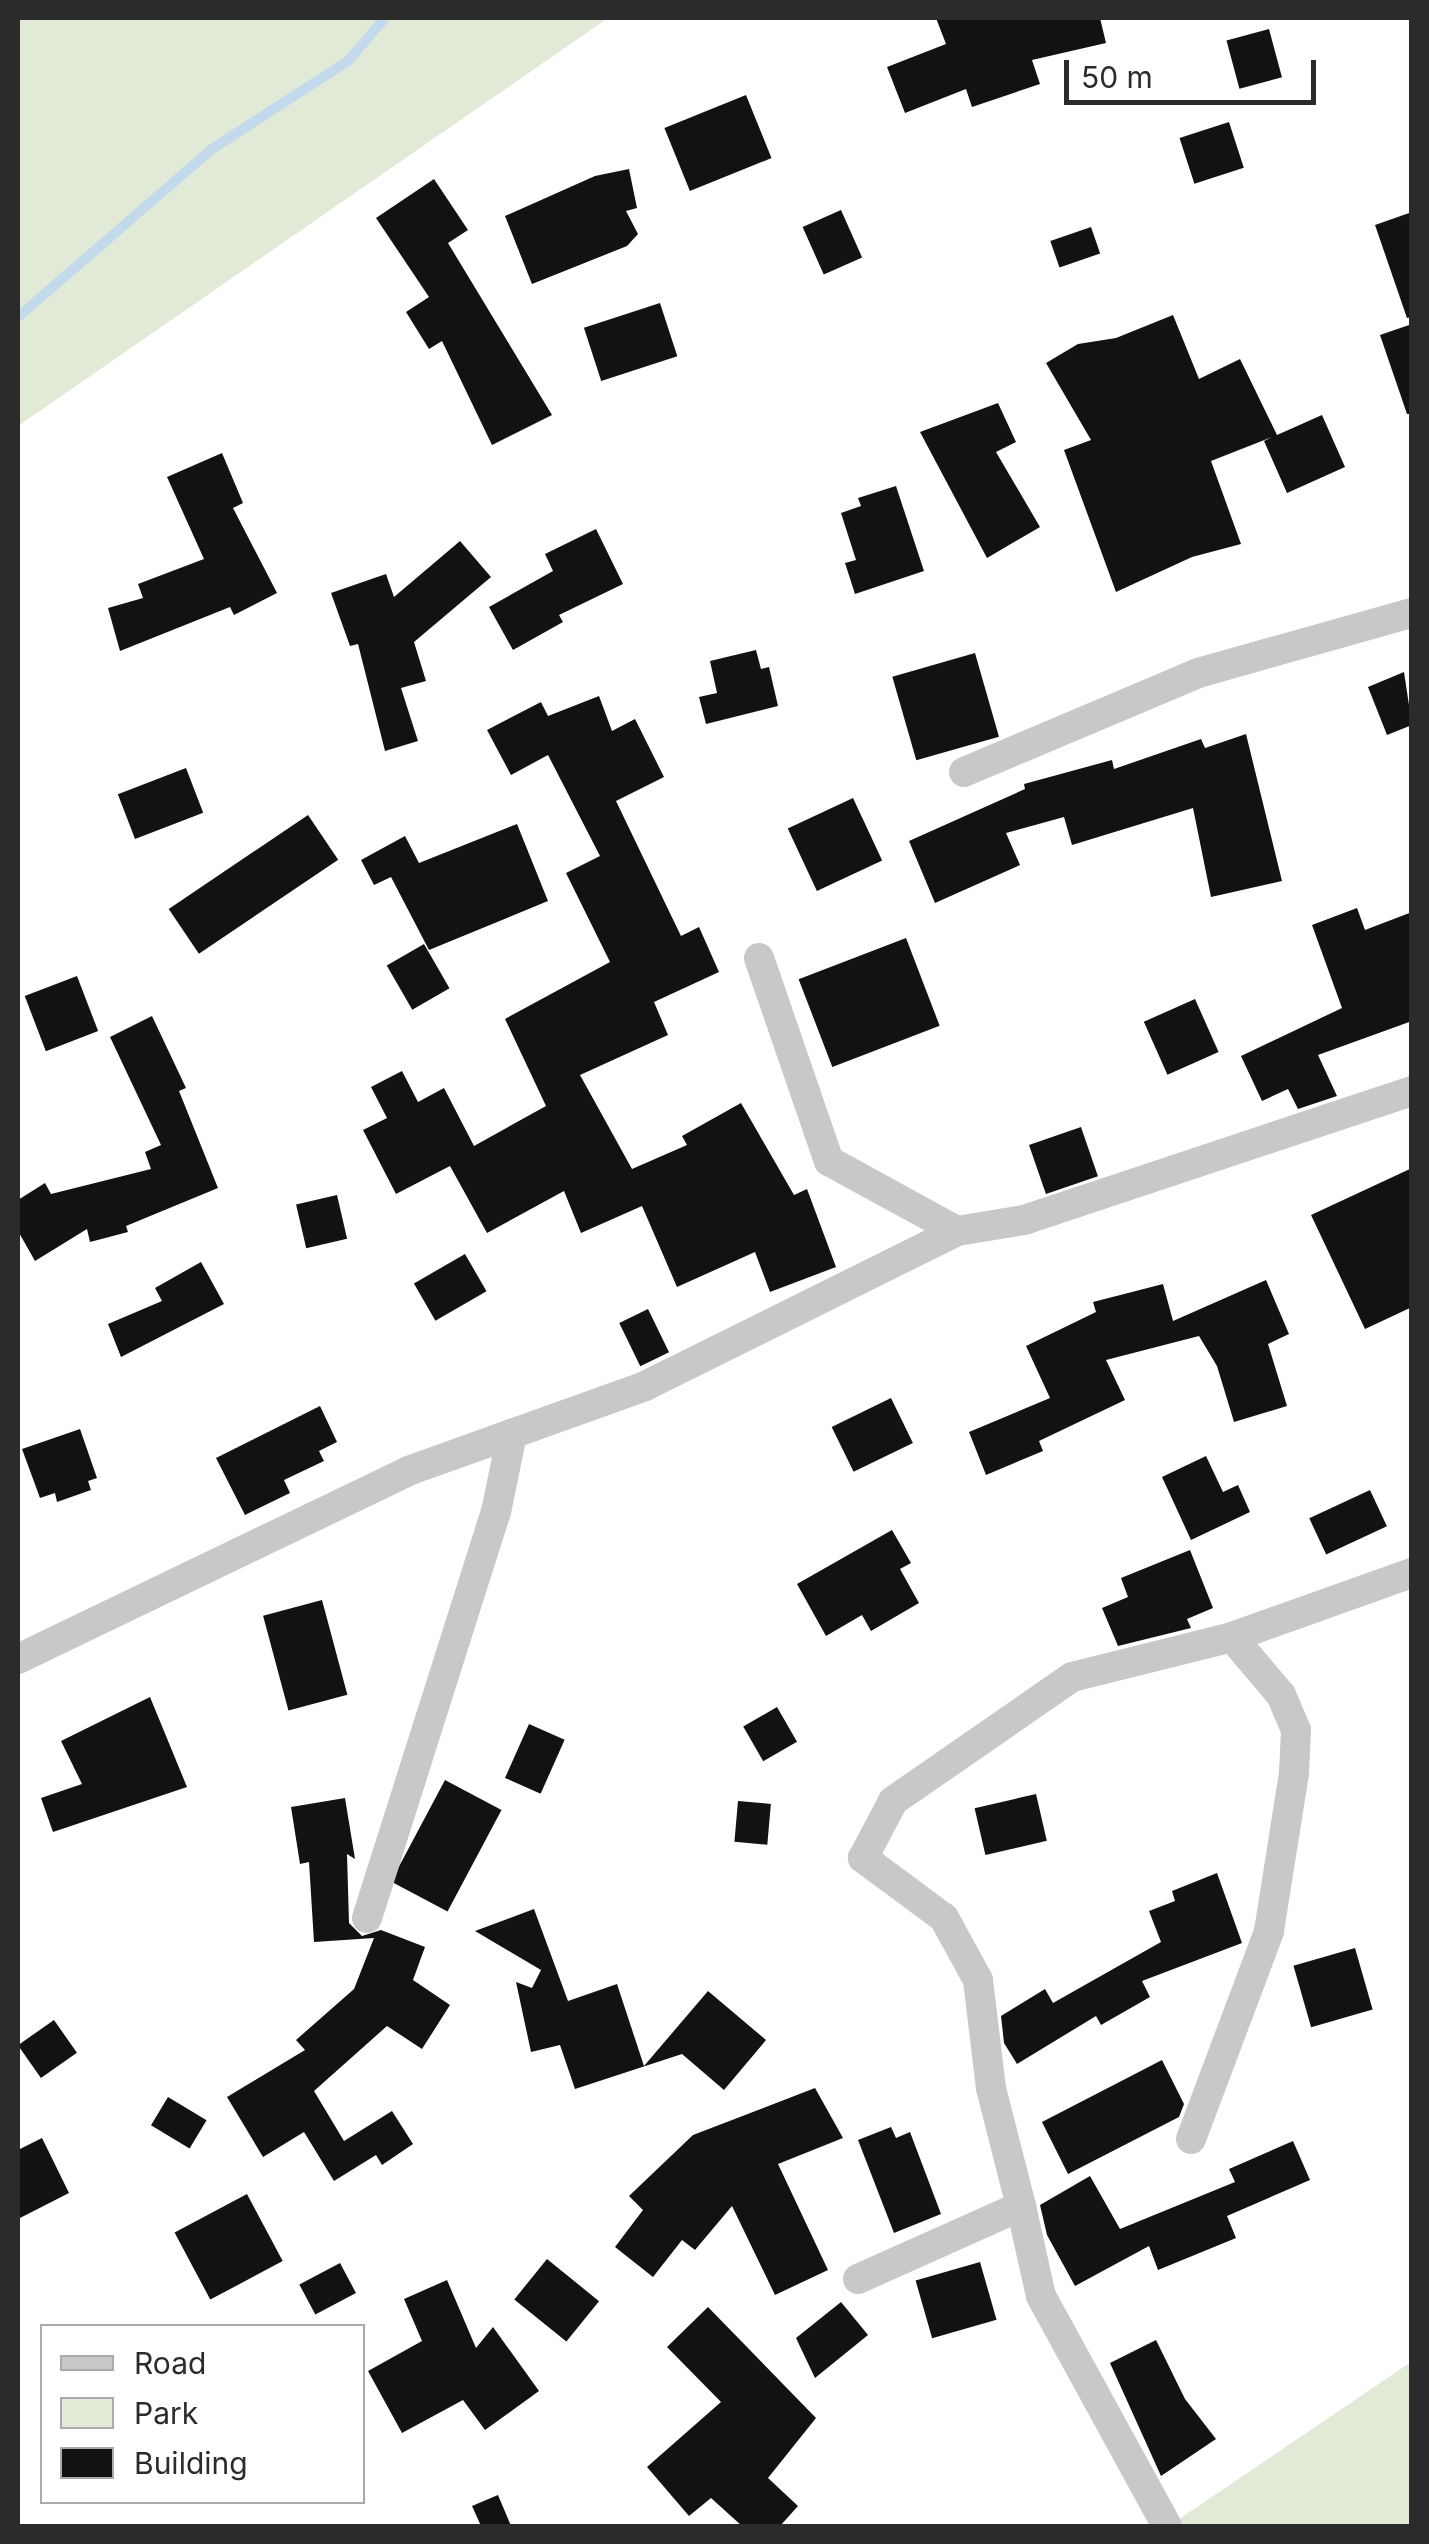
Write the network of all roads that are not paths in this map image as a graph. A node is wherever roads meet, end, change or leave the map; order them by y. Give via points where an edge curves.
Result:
1 (1412, 613) edge
2 (964, 772) dead end
3 (759, 958) dead end
4 (1412, 1091) edge
5 (957, 1231) junction
6 (512, 1434) junction
7 (1412, 1573) edge
8 (1232, 1637) junction
9 (18, 1658) edge
10 (367, 1918) dead end
11 (1191, 2139) dead end
12 (1021, 2206) junction
13 (858, 2279) dead end
14 (1167, 2526) edge

1 - 2 street via 1198,673
3 - 5 street via 829,1161
4 - 5 street via 1024,1220
5 - 6 street via 645,1386
6 - 9 street via 408,1472
6 - 10 street via 496,1512
7 - 8 street
8 - 11 street via 1281,1695 1296,1730 1294,1773 1269,1931
8 - 12 street via 1072,1677 972,1750 927,1774 893,1801 873,1829 863,1858 944,1918 978,1980 991,2088
12 - 13 street
12 - 14 street via 1041,2296

